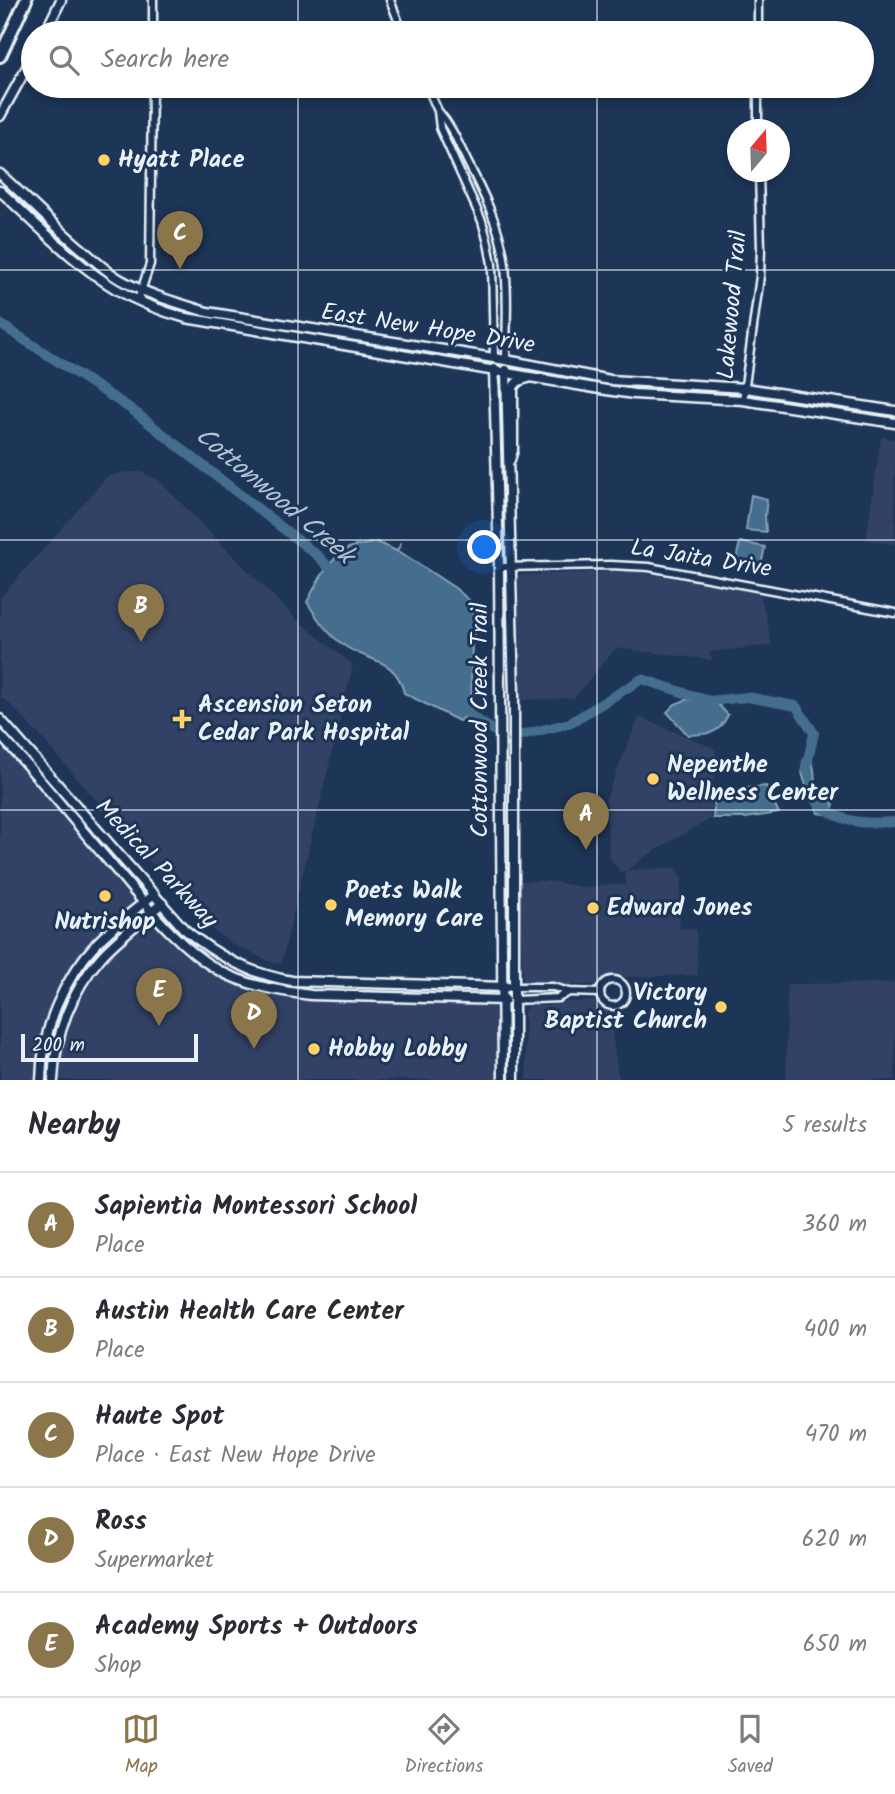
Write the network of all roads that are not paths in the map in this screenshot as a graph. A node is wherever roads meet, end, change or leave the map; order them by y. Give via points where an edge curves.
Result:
1 (26, 0) edge
2 (61, 0) edge
3 (153, 0) edge
4 (390, 0) edge
5 (758, 0) edge
6 (51, 21) edge
7 (153, 21) edge
8 (398, 21) edge
9 (758, 21) edge
10 (0, 56) edge
11 (21, 78) edge
12 (152, 98) edge
13 (432, 98) edge
14 (758, 98) edge
15 (438, 111) junction
16 (0, 116) edge
17 (758, 119) edge
18 (0, 174) edge
19 (759, 182) edge
20 (0, 191) edge
21 (492, 216) junction
22 (482, 221) junction
23 (142, 290) junction
24 (138, 300) junction
25 (315, 330) junction
26 (309, 340) junction
27 (494, 359) junction
28 (506, 360) junction
29 (494, 371) junction
30 (506, 373) junction
31 (530, 378) junction
32 (745, 388) junction
33 (743, 400) junction
34 (895, 411) edge
35 (895, 423) edge
36 (508, 470) junction
37 (499, 567) junction
38 (511, 567) junction
39 (895, 613) edge
40 (0, 719) edge
41 (0, 735) edge
42 (34, 758) junction
43 (25, 764) junction
44 (154, 894) junction
45 (144, 902) junction
46 (162, 903) junction
47 (152, 912) junction
48 (336, 983) junction
49 (514, 986) junction
50 (502, 987) junction
51 (569, 992) junction
52 (600, 993) junction
53 (335, 996) junction
54 (502, 999) junction
55 (514, 1000) junction
56 (47, 1031) junction
57 (60, 1035) junction
58 (41, 1080) edge
59 (53, 1080) edge
60 (503, 1080) edge
61 (514, 1080) edge

1 - 10 highway
2 - 6 street
3 - 7 street
4 - 8 street
5 - 9 street
11 - 16 street
12 - 23 street via 150,264
13 - 15 street
14 - 17 street
15 - 21 street via 448,122
15 - 22 street via 440,128
18 - 23 street, East New Hope Drive via 97,262
19 - 32 street, Lakewood Trail via 760,276
20 - 24 street, East New Hope Drive via 94,274
21 - 22 street
21 - 28 street via 504,256
22 - 27 street via 492,264
23 - 24 street
23 - 25 street, East New Hope Drive via 207,312
24 - 26 street, East New Hope Drive via 186,318
25 - 26 street
25 - 27 street, East New Hope Drive
26 - 29 street, East New Hope Drive
27 - 28 street, East New Hope Drive
27 - 29 street, Cottonwood Creek Trail
28 - 30 street, Cottonwood Creek Trail
28 - 32 street, East New Hope Drive via 610,380
29 - 30 street, East New Hope Drive
29 - 37 street, Cottonwood Creek Trail
30 - 31 street, East New Hope Drive
30 - 36 street, Cottonwood Creek Trail
31 - 33 street, East New Hope Drive via 634,394
31 - 36 street via 513,388 513,450
32 - 33 street, Lakewood Trail
32 - 34 street, East New Hope Drive
33 - 35 street, East New Hope Drive
36 - 38 street, Cottonwood Creek Trail
37 - 38 street, La Jaita Drive
37 - 50 street, Cottonwood Creek Trail
38 - 39 street, La Jaita Drive via 649,567
38 - 49 street, Cottonwood Creek Trail
40 - 42 street, Medical Parkway
41 - 43 street, Medical Parkway
42 - 43 street
42 - 44 street, Medical Parkway
43 - 45 street, Medical Parkway
44 - 45 street
44 - 46 street, Medical Parkway
45 - 47 street, Medical Parkway
45 - 56 street via 80,964
46 - 47 street
46 - 48 street, Medical Parkway via 184,929 245,969 277,979
47 - 53 street, Medical Parkway via 190,951 235,978 281,991
47 - 57 street via 94,965 72,1001
48 - 50 street, Medical Parkway
48 - 53 street
49 - 50 street, Medical Parkway
49 - 51 street, Medical Parkway
49 - 55 street, Cottonwood Creek Trail
50 - 54 street, Cottonwood Creek Trail
51 - 52 street, Medical Parkway
51 - 55 street, Medical Parkway via 558,998
52 - 52 street, Medical Parkway via 612,1006 623,1002 626,995 623,984 613,980 605,982
53 - 54 street, Medical Parkway
54 - 55 street, Medical Parkway
54 - 60 street, Cottonwood Creek Trail
55 - 61 street, Cottonwood Creek Trail
56 - 57 street
56 - 58 street
57 - 59 street

